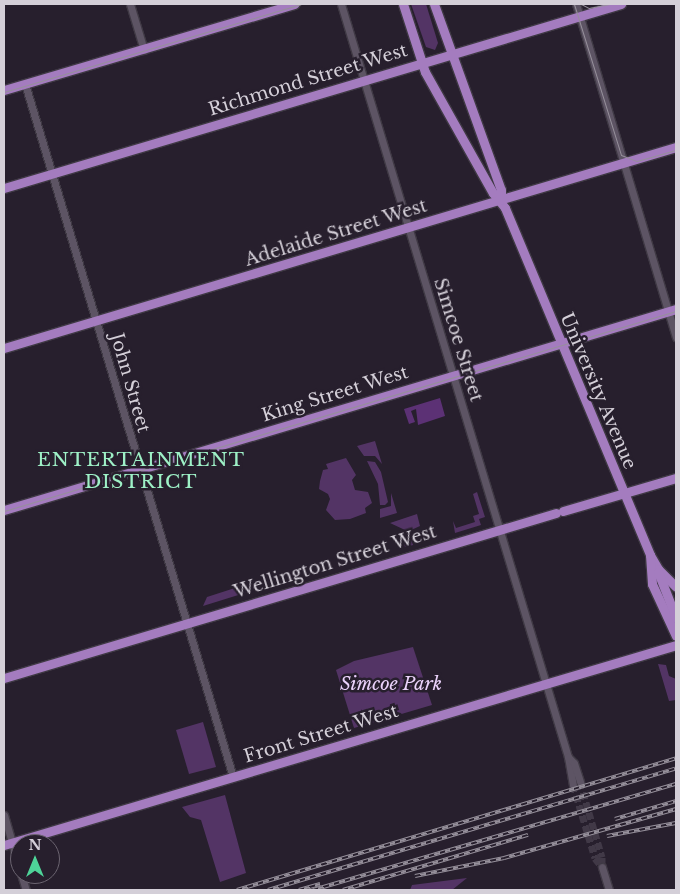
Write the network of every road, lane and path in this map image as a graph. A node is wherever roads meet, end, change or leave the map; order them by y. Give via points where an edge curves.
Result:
1 (130, 4) edge
2 (295, 4) edge
3 (341, 4) edge
4 (403, 4) edge
5 (434, 4) edge
6 (576, 4) edge
7 (621, 4) edge
8 (580, 16) junction
9 (144, 50) junction
10 (450, 55) junction
11 (422, 63) junction
12 (365, 80) junction
13 (25, 84) junction
14 (4, 90) edge
15 (676, 147) edge
16 (624, 163) junction
17 (52, 174) junction
18 (4, 188) edge
19 (501, 200) junction
20 (409, 228) junction
21 (672, 310) edge
22 (96, 321) junction
23 (676, 337) edge
24 (561, 344) junction
25 (4, 348) edge
26 (453, 376) junction
27 (140, 469) junction
28 (676, 478) edge
29 (623, 494) junction
30 (4, 510) edge
31 (500, 530) junction
32 (650, 555) junction
33 (658, 569) junction
34 (676, 587) edge
35 (676, 618) edge
36 (186, 623) junction
37 (676, 634) edge
38 (676, 645) edge
39 (4, 678) edge
40 (546, 684) junction
41 (233, 777) junction
42 (577, 783) tunnel mouth
43 (4, 815) edge
44 (8, 843) edge
45 (602, 867) dead end
46 (609, 890) edge

1 - 9 street
2 - 9 main road
3 - 12 street, Simcoe Street
4 - 11 main road, University Avenue
5 - 10 main road, University Avenue
6 - 8 street
7 - 8 main road, Richmond Street West
8 - 10 main road, Richmond Street West
8 - 16 street
9 - 13 main road
10 - 11 main road, Richmond Street West
10 - 19 main road, University Avenue via 501,190
11 - 12 main road, Richmond Street West
11 - 19 main road, University Avenue via 493,193
12 - 17 main road, Richmond Street West
12 - 20 street, Simcoe Street
13 - 14 main road
13 - 17 street, John Street
15 - 16 main road, Adelaide Street West
16 - 19 main road, Adelaide Street West
16 - 21 street
17 - 18 main road, Richmond Street West
17 - 22 street, John Street
19 - 20 main road, Adelaide Street West
19 - 24 main road, University Avenue
20 - 22 main road, Adelaide Street West
20 - 26 street, Simcoe Street
21 - 23 street
21 - 24 main road, King Street West
22 - 25 main road, Adelaide Street West
22 - 27 street, John Street
24 - 26 main road, King Street West
24 - 29 main road, University Avenue
26 - 27 main road, King Street West
26 - 31 street, Simcoe Street
27 - 30 main road, King Street West
27 - 36 street, John Street
28 - 29 main road, Wellington Street West
29 - 31 main road, Wellington Street West
29 - 32 main road, University Avenue
31 - 36 main road, Wellington Street West
31 - 40 street, Simcoe Street
32 - 33 main road, University Avenue
32 - 37 main road via 652,584
33 - 34 main road, University Avenue
33 - 35 main road
36 - 39 main road, Wellington Street West
36 - 41 street, John Street
38 - 40 main road, Front Street West
40 - 41 main road, Front Street West
40 - 42 street, Simcoe Street via 568,757 574,763
41 - 44 main road, Front Street West
43 - 44 street
45 - 46 street

